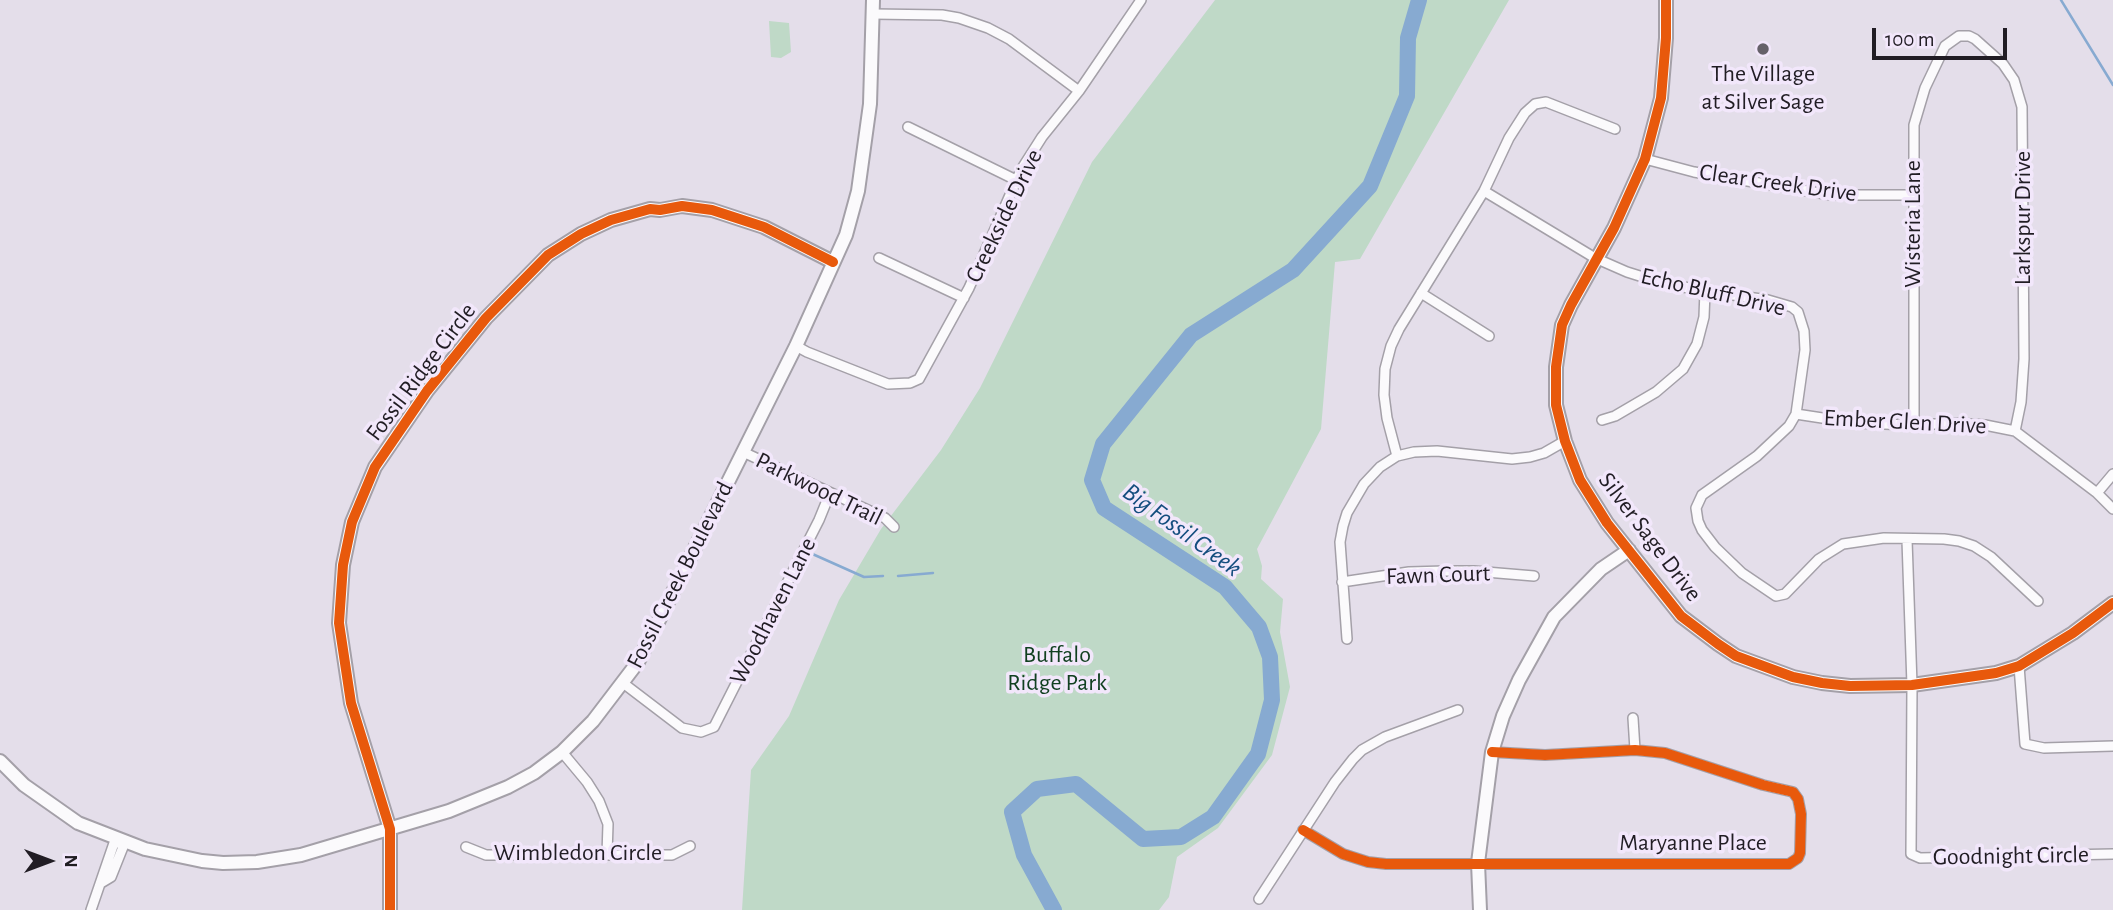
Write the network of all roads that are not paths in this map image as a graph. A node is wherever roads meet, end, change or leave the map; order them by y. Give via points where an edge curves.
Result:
1 (873, 0) edge
2 (1141, 0) edge
3 (1666, 0) edge
4 (873, 14) junction
5 (1959, 36) joint
6 (1079, 91) junction
7 (908, 127) dead end
8 (1615, 129) dead end
9 (1645, 159) junction
10 (1016, 180) junction
11 (1484, 191) junction
12 (1913, 195) junction
13 (879, 258) dead end
14 (1595, 258) junction
15 (833, 262) junction
16 (1705, 291) junction
17 (1421, 293) junction
18 (964, 298) junction
19 (1489, 337) dead end
20 (796, 346) junction
21 (1796, 414) junction
22 (1602, 420) dead end
23 (1914, 425) junction
24 (2015, 431) junction
25 (1565, 441) junction
26 (743, 452) junction
27 (1398, 456) junction
28 (2113, 474) edge
29 (830, 493) junction
30 (2097, 493) junction
31 (2113, 509) edge
32 (894, 527) dead end
33 (1907, 540) junction
34 (1629, 550) junction
35 (1534, 576) dead end
36 (1342, 582) junction
37 (2038, 601) dead end
38 (2113, 604) edge
39 (1347, 639) dead end
40 (2019, 666) junction
41 (623, 683) junction
42 (1912, 685) junction
43 (1458, 710) dead end
44 (1633, 718) dead end
45 (2113, 746) edge
46 (1635, 750) junction
47 (562, 752) junction
48 (1492, 752) junction
49 (0, 761) edge
50 (390, 829) junction
51 (1303, 830) junction
52 (121, 842) junction
53 (690, 846) dead end
54 (466, 848) dead end
55 (2113, 854) edge
56 (607, 855) junction
57 (1478, 863) junction
58 (1259, 899) dead end
59 (95, 909) edge
60 (390, 910) edge
61 (1480, 910) edge

1 - 4 street, Fossil Creek Boulevard
2 - 6 street, Creekside Drive
3 - 9 street, Silver Sage Drive via 1661,98
4 - 6 street via 942,15 988,28
4 - 15 street, Fossil Creek Boulevard via 870,104 858,191
5 - 12 street, Wisteria Lane via 1942,51 1918,108
5 - 24 street, Larkspur Drive via 1975,39 2003,64 2014,80 2022,107 2024,359
6 - 10 street, Creekside Drive via 1042,137
7 - 10 street
8 - 11 street via 1557,105 1535,104 1509,138
9 - 12 street, Clear Creek Drive via 1831,195
9 - 14 street, Silver Sage Drive
10 - 18 street, Creekside Drive
11 - 14 street, Echo Bluff Drive
11 - 17 street
12 - 23 street, Wisteria Lane
13 - 18 street
14 - 16 street, Echo Bluff Drive via 1642,278
14 - 25 street, Silver Sage Drive via 1562,325 1559,342 1556,405
15 - 20 street, Fossil Creek Boulevard
15 - 50 street, Fossil Ridge Circle via 764,227 712,210 682,206 650,209 611,220 548,255 486,318 427,391 370,477 352,522 343,565 342,656 351,703
16 - 21 street, Echo Bluff Drive via 1768,300 1798,312 1805,350
16 - 22 street via 1697,344 1683,369 1628,410
17 - 19 street
17 - 27 street via 1399,329 1385,369 1387,418
18 - 20 street, Creekside Drive via 919,379 910,383 895,385
20 - 26 street, Fossil Creek Boulevard
21 - 23 street, Ember Glen Drive via 1831,421
21 - 33 street via 1757,456 1698,501 1698,521 1715,547 1776,596 1843,544
23 - 24 street, Ember Glen Drive via 1956,423
24 - 30 street, Ember Glen Drive
25 - 27 street via 1544,453 1512,459 1437,451
25 - 34 street, Silver Sage Drive via 1593,504
26 - 29 street, Parkwood Trail
26 - 41 street, Fossil Creek Boulevard via 638,662
27 - 36 street via 1364,484 1347,513 1339,542
28 - 30 street
29 - 32 street, Parkwood Trail via 885,518
29 - 41 street, Woodhaven Lane via 714,727 701,732 682,728
30 - 31 street, Ember Glen Drive
33 - 37 street via 1944,539 1974,546 2007,569
33 - 42 street
34 - 42 street, Silver Sage Drive via 1681,615 1737,656 1822,683
34 - 48 street via 1601,569 1554,617 1519,680
35 - 36 street, Fawn Court via 1409,572
36 - 39 street
38 - 40 street, Silver Sage Drive
40 - 42 street, Silver Sage Drive via 1972,678
40 - 45 street via 2025,744 2044,748
41 - 47 street, Fossil Creek Boulevard
42 - 55 street, Goodnight Circle via 1914,857
43 - 51 street via 1362,750
44 - 46 street
46 - 48 street, Maryanne Place via 1545,755
46 - 57 street, Maryanne Place via 1665,753 1793,792 1801,814 1798,858 1788,864
47 - 50 street, Fossil Creek Boulevard via 508,787
47 - 56 street via 599,801 608,824
48 - 57 street
49 - 52 street, Fossil Creek Boulevard via 59,811
50 - 52 street, Fossil Creek Boulevard via 301,855 257,862 202,861
50 - 60 street, Fossil Ridge Circle
51 - 57 street, Maryanne Place via 1368,862
51 - 58 street
52 - 59 street via 114,844
53 - 56 street, Wimbledon Circle via 672,855
54 - 56 street, Wimbledon Circle via 486,855
57 - 61 street

